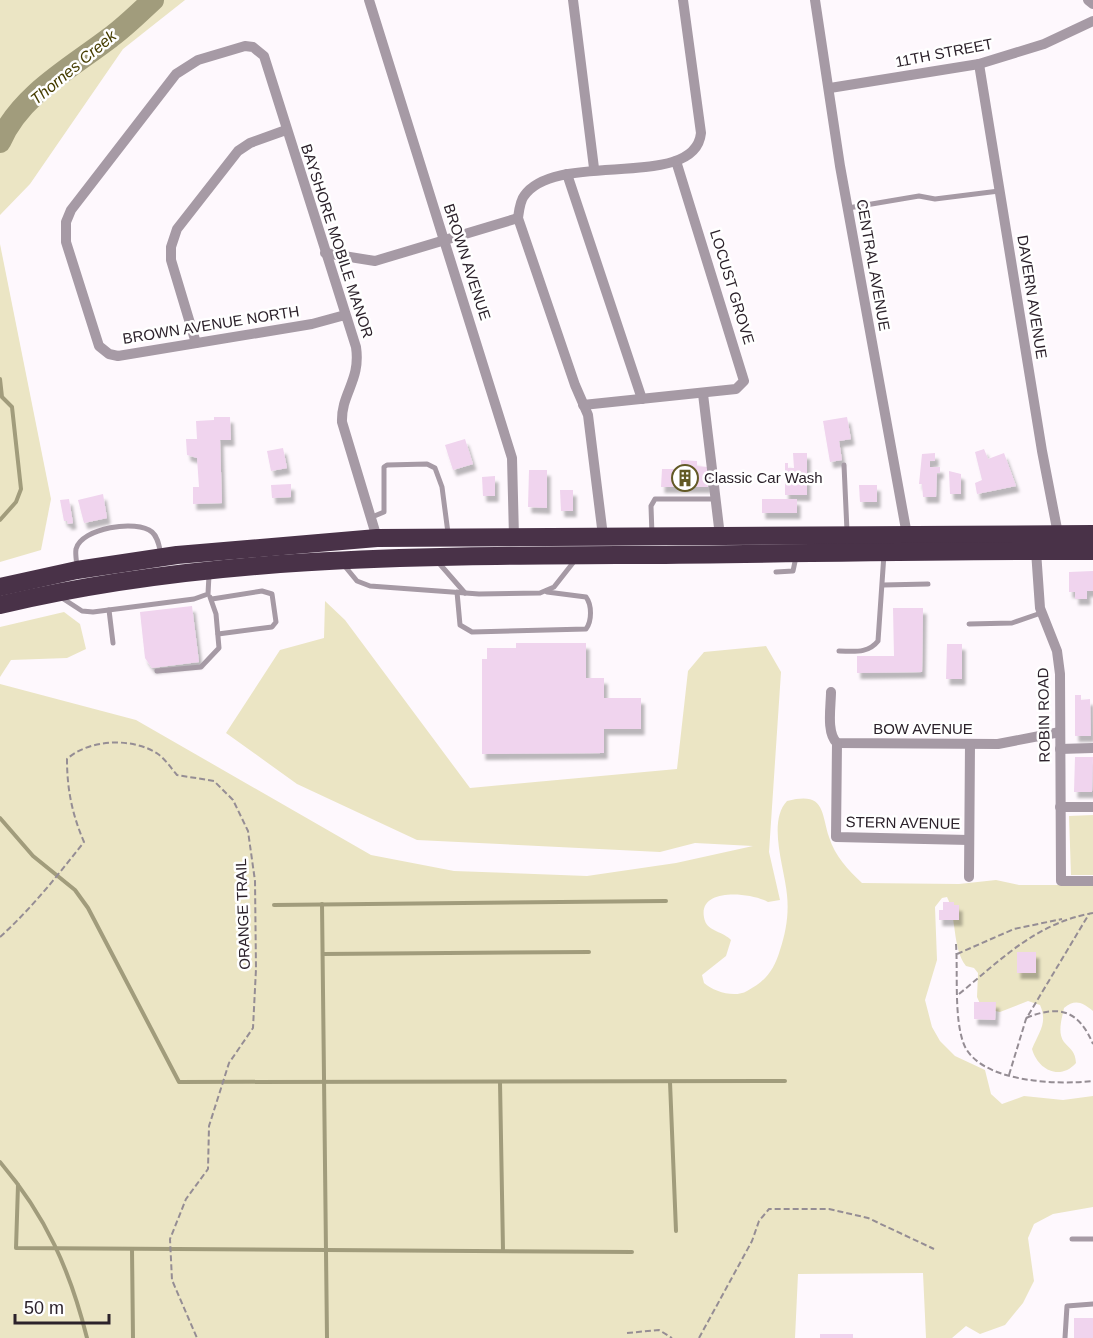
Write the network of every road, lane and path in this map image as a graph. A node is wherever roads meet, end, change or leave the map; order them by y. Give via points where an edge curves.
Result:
1 (369, 0) edge
2 (573, 0) edge
3 (683, 0) edge
4 (815, 0) edge
5 (1088, 0) edge
6 (1093, 4) edge
7 (1093, 21) edge
8 (264, 56) joint
9 (979, 64) junction
10 (830, 88) junction
11 (286, 130) junction
12 (676, 161) junction
13 (594, 168) junction
14 (567, 174) junction
15 (999, 191) junction
16 (848, 208) junction
17 (518, 218) junction
18 (444, 241) junction
19 (325, 254) junction
20 (345, 315) junction
21 (196, 343) junction
22 (703, 394) junction
23 (642, 399) junction
24 (583, 405) junction
25 (844, 465) dead end
26 (716, 499) junction
27 (372, 517) junction
28 (1058, 534) junction
29 (1093, 534) edge
30 (848, 535) junction
31 (907, 535) junction
32 (652, 536) junction
33 (720, 536) junction
34 (448, 537) junction
35 (514, 537) junction
36 (603, 537) junction
37 (377, 538) junction
38 (1036, 551) junction
39 (1093, 551) edge
40 (796, 554) junction
41 (884, 554) junction
42 (580, 555) junction
43 (433, 556) junction
44 (161, 557) junction
45 (338, 559) junction
46 (77, 570) junction
47 (209, 570) junction
48 (776, 572) dead end
49 (928, 584) dead end
50 (883, 585) junction
51 (0, 587) edge
52 (457, 592) junction
53 (546, 592) junction
54 (465, 593) junction
55 (55, 594) junction
56 (207, 594) junction
57 (212, 599) junction
58 (0, 605) edge
59 (109, 610) junction
60 (1041, 613) junction
61 (969, 624) dead end
62 (218, 634) junction
63 (113, 643) dead end
64 (839, 651) dead end
65 (157, 671) dead end
66 (831, 692) dead end
67 (1060, 732) junction
68 (837, 743) junction
69 (970, 744) junction
70 (1093, 748) edge
71 (1060, 749) junction
72 (1060, 807) junction
73 (1093, 807) edge
74 (969, 840) junction
75 (969, 877) dead end
76 (1093, 881) edge
77 (1089, 914) junction
78 (1093, 914) edge
79 (1068, 918) junction
80 (0, 937) edge
81 (956, 944) dead end
82 (957, 954) junction
83 (958, 994) junction
84 (1026, 1019) junction
85 (1093, 1044) edge
86 (1010, 1075) junction
87 (1093, 1081) edge
88 (1072, 1239) dead end
89 (1093, 1239) edge
90 (934, 1249) dead end
91 (1093, 1304) edge
92 (627, 1333) dead end
93 (197, 1338) edge
94 (672, 1338) edge
95 (699, 1338) edge
96 (1065, 1338) edge

1 - 18 street, BROWN AVENUE
2 - 13 street
3 - 12 street via 701,133 696,147
4 - 10 street, CENTRAL AVENUE
5 - 6 street
7 - 9 street, 11TH STREET via 1044,44
8 - 11 street, BAYSHORE MOBILE MANOR
8 - 21 street, BROWN AVENUE NORTH via 253,46 245,46 184,67 71,210 66,222 66,242 96,339 104,351 118,356
9 - 10 street, 11TH STREET
9 - 15 street, DAVERN AVENUE
10 - 16 street, CENTRAL AVENUE
11 - 19 street, BAYSHORE MOBILE MANOR
11 - 21 street via 238,151 174,235 171,260
12 - 13 street via 628,170
12 - 22 street, LOCUST GROVE via 744,381 736,389
13 - 14 street
14 - 17 street via 543,178 523,196
14 - 23 street
15 - 16 lane via 935,199 919,196
15 - 28 street, DAVERN AVENUE
16 - 31 street, CENTRAL AVENUE
17 - 18 street
17 - 24 street
18 - 19 street via 375,261
18 - 35 street, BROWN AVENUE via 512,458
19 - 20 street, BAYSHORE MOBILE MANOR
20 - 21 street, BROWN AVENUE NORTH
20 - 27 street, BAYSHORE MOBILE MANOR via 358,359 355,381 341,411 342,422
22 - 23 street, LOCUST GROVE
22 - 26 street
23 - 24 street, LOCUST GROVE
24 - 36 street via 592,429
25 - 30 lane
26 - 32 lane via 655,499 651,506
26 - 33 street
27 - 34 lane via 384,512 384,467 427,464 435,468 442,487
27 - 37 street, BAYSHORE MOBILE MANOR
28 - 29 highway
28 - 31 highway
30 - 31 highway
30 - 33 highway
32 - 33 highway
32 - 36 highway
34 - 35 highway
34 - 37 highway
35 - 36 highway
37 - 44 highway via 263,545
38 - 39 highway
38 - 41 highway
38 - 60 street, ROBIN ROAD
40 - 41 highway
40 - 42 highway
40 - 48 lane via 793,571
41 - 50 lane
42 - 43 highway
42 - 53 lane
43 - 45 highway
43 - 54 lane
44 - 46 highway
44 - 46 lane via 152,532 121,525 83,538 76,548
45 - 47 highway
45 - 52 lane via 363,585
46 - 51 highway
47 - 55 highway
47 - 56 lane
49 - 50 lane
50 - 64 lane via 878,641 863,651
52 - 53 lane via 460,625 472,632 579,631 590,624 586,597
52 - 54 lane
53 - 54 lane
55 - 58 highway
55 - 59 lane via 82,611
56 - 57 lane
56 - 59 lane
57 - 62 lane
57 - 62 lane via 262,591 272,594 275,604 276,622 272,627
59 - 63 lane
60 - 61 lane via 1012,623
60 - 67 street, ROBIN ROAD via 1059,662
62 - 65 lane via 219,648 201,667
66 - 68 street via 831,732
67 - 69 street, BOW AVENUE via 1014,743
67 - 71 street, ROBIN ROAD
68 - 69 street, BOW AVENUE
68 - 74 street, STERN AVENUE via 836,837
69 - 74 street
70 - 71 street
71 - 72 street, ROBIN ROAD
72 - 73 street
72 - 76 street, ROBIN ROAD via 1061,881
74 - 75 street
77 - 78 path
77 - 79 path
77 - 84 path
79 - 82 path via 1014,929
79 - 83 path via 1025,940
80 - 93 path, ORANGE TRAIL via 37,903 84,842 68,792 67,759 76,751 103,743 135,744 159,755 177,775 214,781 233,800 248,831 255,881 253,1028 229,1063 210,1126 208,1169 186,1199 170,1239 172,1280
81 - 82 path
82 - 83 path
83 - 86 path via 960,1026 967,1051 984,1066
84 - 85 path via 1054,1011 1071,1014 1084,1024
84 - 86 path
86 - 87 path via 1066,1084
88 - 89 lane
90 - 95 path via 868,1218 829,1209 769,1209 759,1221
91 - 96 lane via 1067,1306
92 - 94 path via 659,1330

